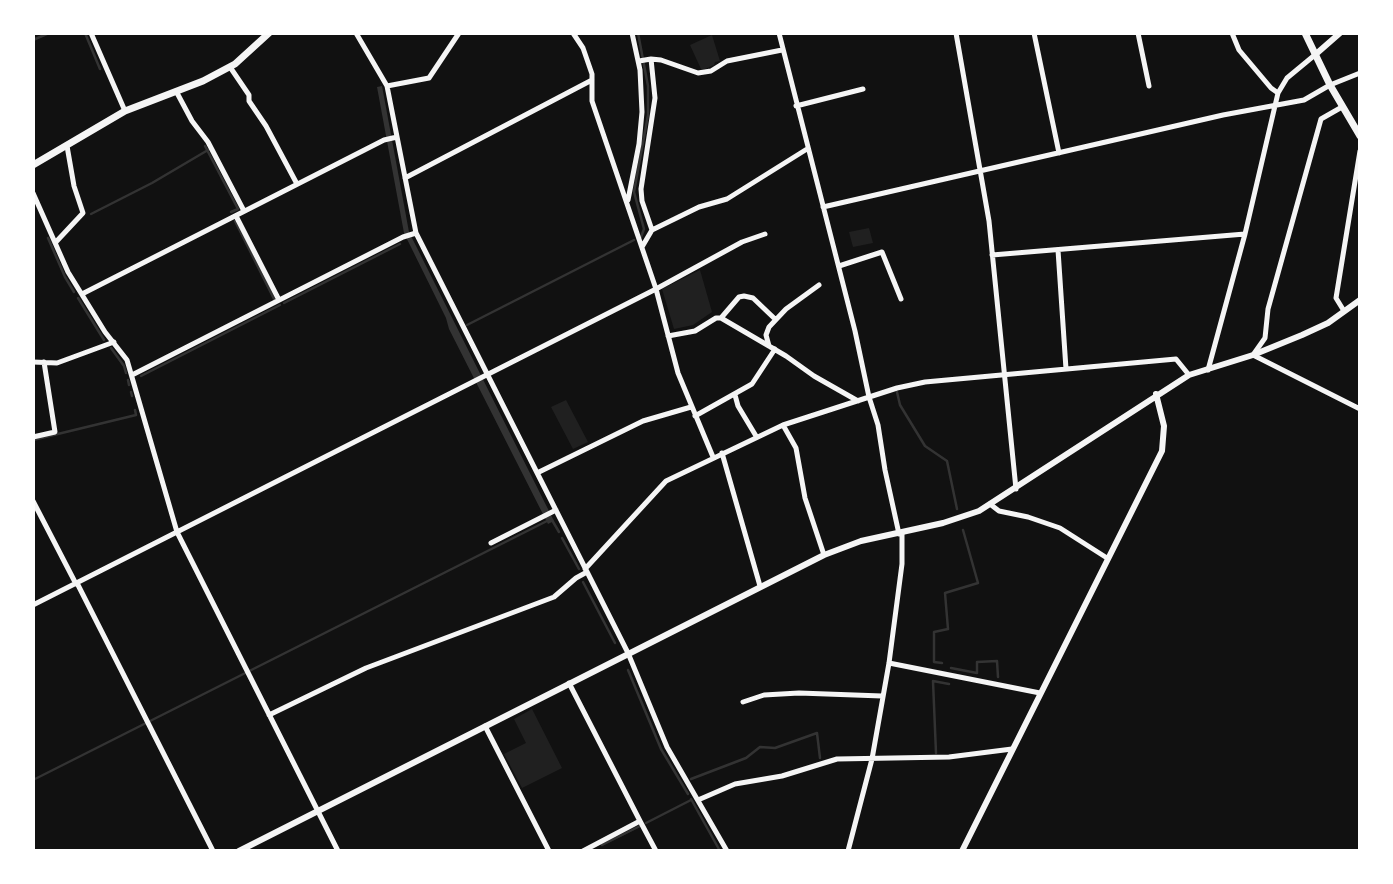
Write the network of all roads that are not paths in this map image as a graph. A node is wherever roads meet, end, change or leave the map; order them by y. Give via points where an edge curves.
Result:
1 (91, 33) edge
2 (269, 33) edge
3 (356, 33) edge
4 (458, 33) edge
5 (573, 33) edge
6 (632, 33) edge
7 (779, 33) edge
8 (956, 33) edge
9 (1034, 33) edge
10 (1138, 33) edge
11 (1232, 33) edge
12 (1305, 33) edge
13 (1340, 33) edge
14 (782, 50) junction
15 (1316, 54) junction
16 (651, 59) junction
17 (641, 61) junction
18 (230, 67) junction
19 (1360, 73) edge
20 (592, 80) junction
21 (1330, 85) junction
22 (387, 86) junction
23 (1149, 86) dead end
24 (863, 89) dead end
25 (176, 92) junction
26 (1279, 93) junction
27 (1276, 104) junction
28 (796, 106) junction
29 (1342, 107) junction
30 (125, 111) junction
31 (1360, 136) edge
32 (395, 138) junction
33 (67, 146) junction
34 (807, 149) junction
35 (1360, 151) edge
36 (1059, 153) junction
37 (33, 165) edge
38 (980, 170) junction
39 (405, 178) junction
40 (297, 184) junction
41 (33, 193) edge
42 (627, 204) junction
43 (823, 207) junction
44 (244, 211) junction
45 (236, 216) junction
46 (652, 230) junction
47 (414, 234) junction
48 (765, 234) dead end
49 (1245, 234) junction
50 (55, 243) junction
51 (642, 247) junction
52 (1058, 250) junction
53 (992, 255) junction
54 (839, 266) junction
55 (819, 285) dead end
56 (656, 289) junction
57 (82, 294) junction
58 (901, 299) dead end
59 (279, 300) junction
60 (1360, 300) edge
61 (1344, 311) junction
62 (721, 318) junction
63 (775, 319) junction
64 (668, 336) junction
65 (114, 342) junction
66 (772, 348) junction
67 (1253, 355) junction
68 (33, 362) edge
69 (44, 362) junction
70 (1066, 369) junction
71 (1208, 370) junction
72 (1004, 374) junction
73 (132, 375) junction
74 (485, 375) junction
75 (1189, 375) junction
76 (1156, 394) junction
77 (735, 395) junction
78 (869, 397) junction
79 (858, 401) junction
80 (691, 407) junction
81 (1360, 409) edge
82 (695, 416) junction
83 (783, 425) junction
84 (756, 436) junction
85 (33, 437) edge
86 (722, 453) junction
87 (713, 457) junction
88 (537, 473) junction
89 (1016, 489) junction
90 (33, 501) edge
91 (990, 504) junction
92 (554, 511) junction
93 (177, 532) junction
94 (901, 533) junction
95 (491, 543) dead end
96 (824, 555) junction
97 (1107, 558) junction
98 (586, 570) junction
99 (77, 583) junction
100 (760, 586) junction
101 (33, 605) edge
102 (628, 653) junction
103 (889, 663) junction
104 (569, 683) junction
105 (1040, 693) junction
106 (882, 696) junction
107 (743, 702) dead end
108 (269, 715) junction
109 (485, 726) junction
110 (1012, 749) junction
111 (872, 759) junction
112 (698, 800) junction
113 (317, 811) junction
114 (640, 821) junction
115 (214, 851) edge
116 (239, 851) edge
117 (338, 851) edge
118 (549, 851) edge
119 (583, 851) edge
120 (656, 851) edge
121 (727, 851) edge
122 (849, 851) edge
123 (961, 851) edge

1 - 30 street
2 - 18 main road
3 - 22 street
4 - 22 street via 429,78
5 - 20 street via 583,48
6 - 17 street
7 - 14 street
8 - 38 street
9 - 36 street
10 - 23 street
11 - 26 street via 1240,50
12 - 15 main road
13 - 15 street
14 - 16 street via 727,61 698,73
14 - 28 street
15 - 21 main road
15 - 26 street via 1287,78
16 - 17 street
16 - 46 street via 654,97 641,189
17 - 42 street via 639,144
18 - 25 main road
18 - 40 street
19 - 21 street
20 - 39 street
20 - 42 street via 592,101
21 - 27 street via 1304,100
21 - 29 main road
22 - 32 street
24 - 28 street
25 - 30 main road
25 - 44 street
26 - 27 street
27 - 36 street
27 - 49 street
28 - 34 street
29 - 31 main road
29 - 67 street via 1321,119 1268,309 1265,338
30 - 33 main road
32 - 39 street
32 - 40 street
33 - 37 main road
33 - 50 street via 83,213
34 - 43 street
34 - 46 street via 727,199
35 - 61 street via 1336,298
36 - 38 street
38 - 43 street
38 - 53 street
39 - 47 street
40 - 44 street
41 - 50 street
42 - 51 street
43 - 54 street
44 - 45 street
45 - 57 street
45 - 59 street
46 - 51 street
47 - 59 street
47 - 74 street
48 - 56 street
49 - 52 street
49 - 71 street
50 - 57 street
51 - 56 street
52 - 53 street
52 - 70 street
53 - 72 street
54 - 58 street via 882,252
54 - 78 street
55 - 63 street
56 - 64 street
56 - 74 street
57 - 65 street
59 - 73 street
60 - 61 street
61 - 67 street via 1328,323
62 - 63 street via 744,296 753,298
62 - 64 street via 695,331
62 - 66 street
63 - 66 street via 766,335
64 - 80 street
65 - 69 street via 57,363
65 - 73 street
66 - 77 street via 752,384
66 - 79 street
67 - 71 street
67 - 81 street
68 - 69 street
69 - 85 street via 55,432
70 - 72 street
70 - 75 street via 1176,359
71 - 75 street
72 - 78 street via 925,382
72 - 89 street
73 - 93 street
74 - 88 street
74 - 93 street
75 - 76 street
76 - 89 street
76 - 97 street via 1164,426 1162,451
77 - 82 street
77 - 84 street
78 - 79 street
78 - 94 street
79 - 83 street
80 - 82 street
80 - 88 street via 643,421
82 - 87 street
83 - 84 street
83 - 96 street via 796,448 805,498
84 - 86 street
86 - 87 street
86 - 100 street
87 - 98 street via 666,481
88 - 92 street
89 - 91 street
90 - 99 street
91 - 94 street via 962,517
91 - 97 street via 999,511 1060,528
92 - 95 street
92 - 98 street
93 - 99 street
93 - 108 street
94 - 96 street
94 - 103 street via 902,564
96 - 100 street
97 - 105 street
98 - 102 street
98 - 108 street via 554,597 377,663
99 - 101 street
99 - 115 street
100 - 102 street
102 - 104 street
102 - 112 street via 667,747
103 - 105 street
103 - 106 street
104 - 109 street
104 - 114 street
105 - 110 street
106 - 107 street via 799,693 764,695
106 - 111 street
108 - 113 street
109 - 113 street
109 - 118 street
110 - 111 street
110 - 123 street
111 - 112 street via 837,759 782,776 734,783
111 - 122 street
112 - 121 street
113 - 116 street
113 - 117 street
114 - 119 street
114 - 120 street

